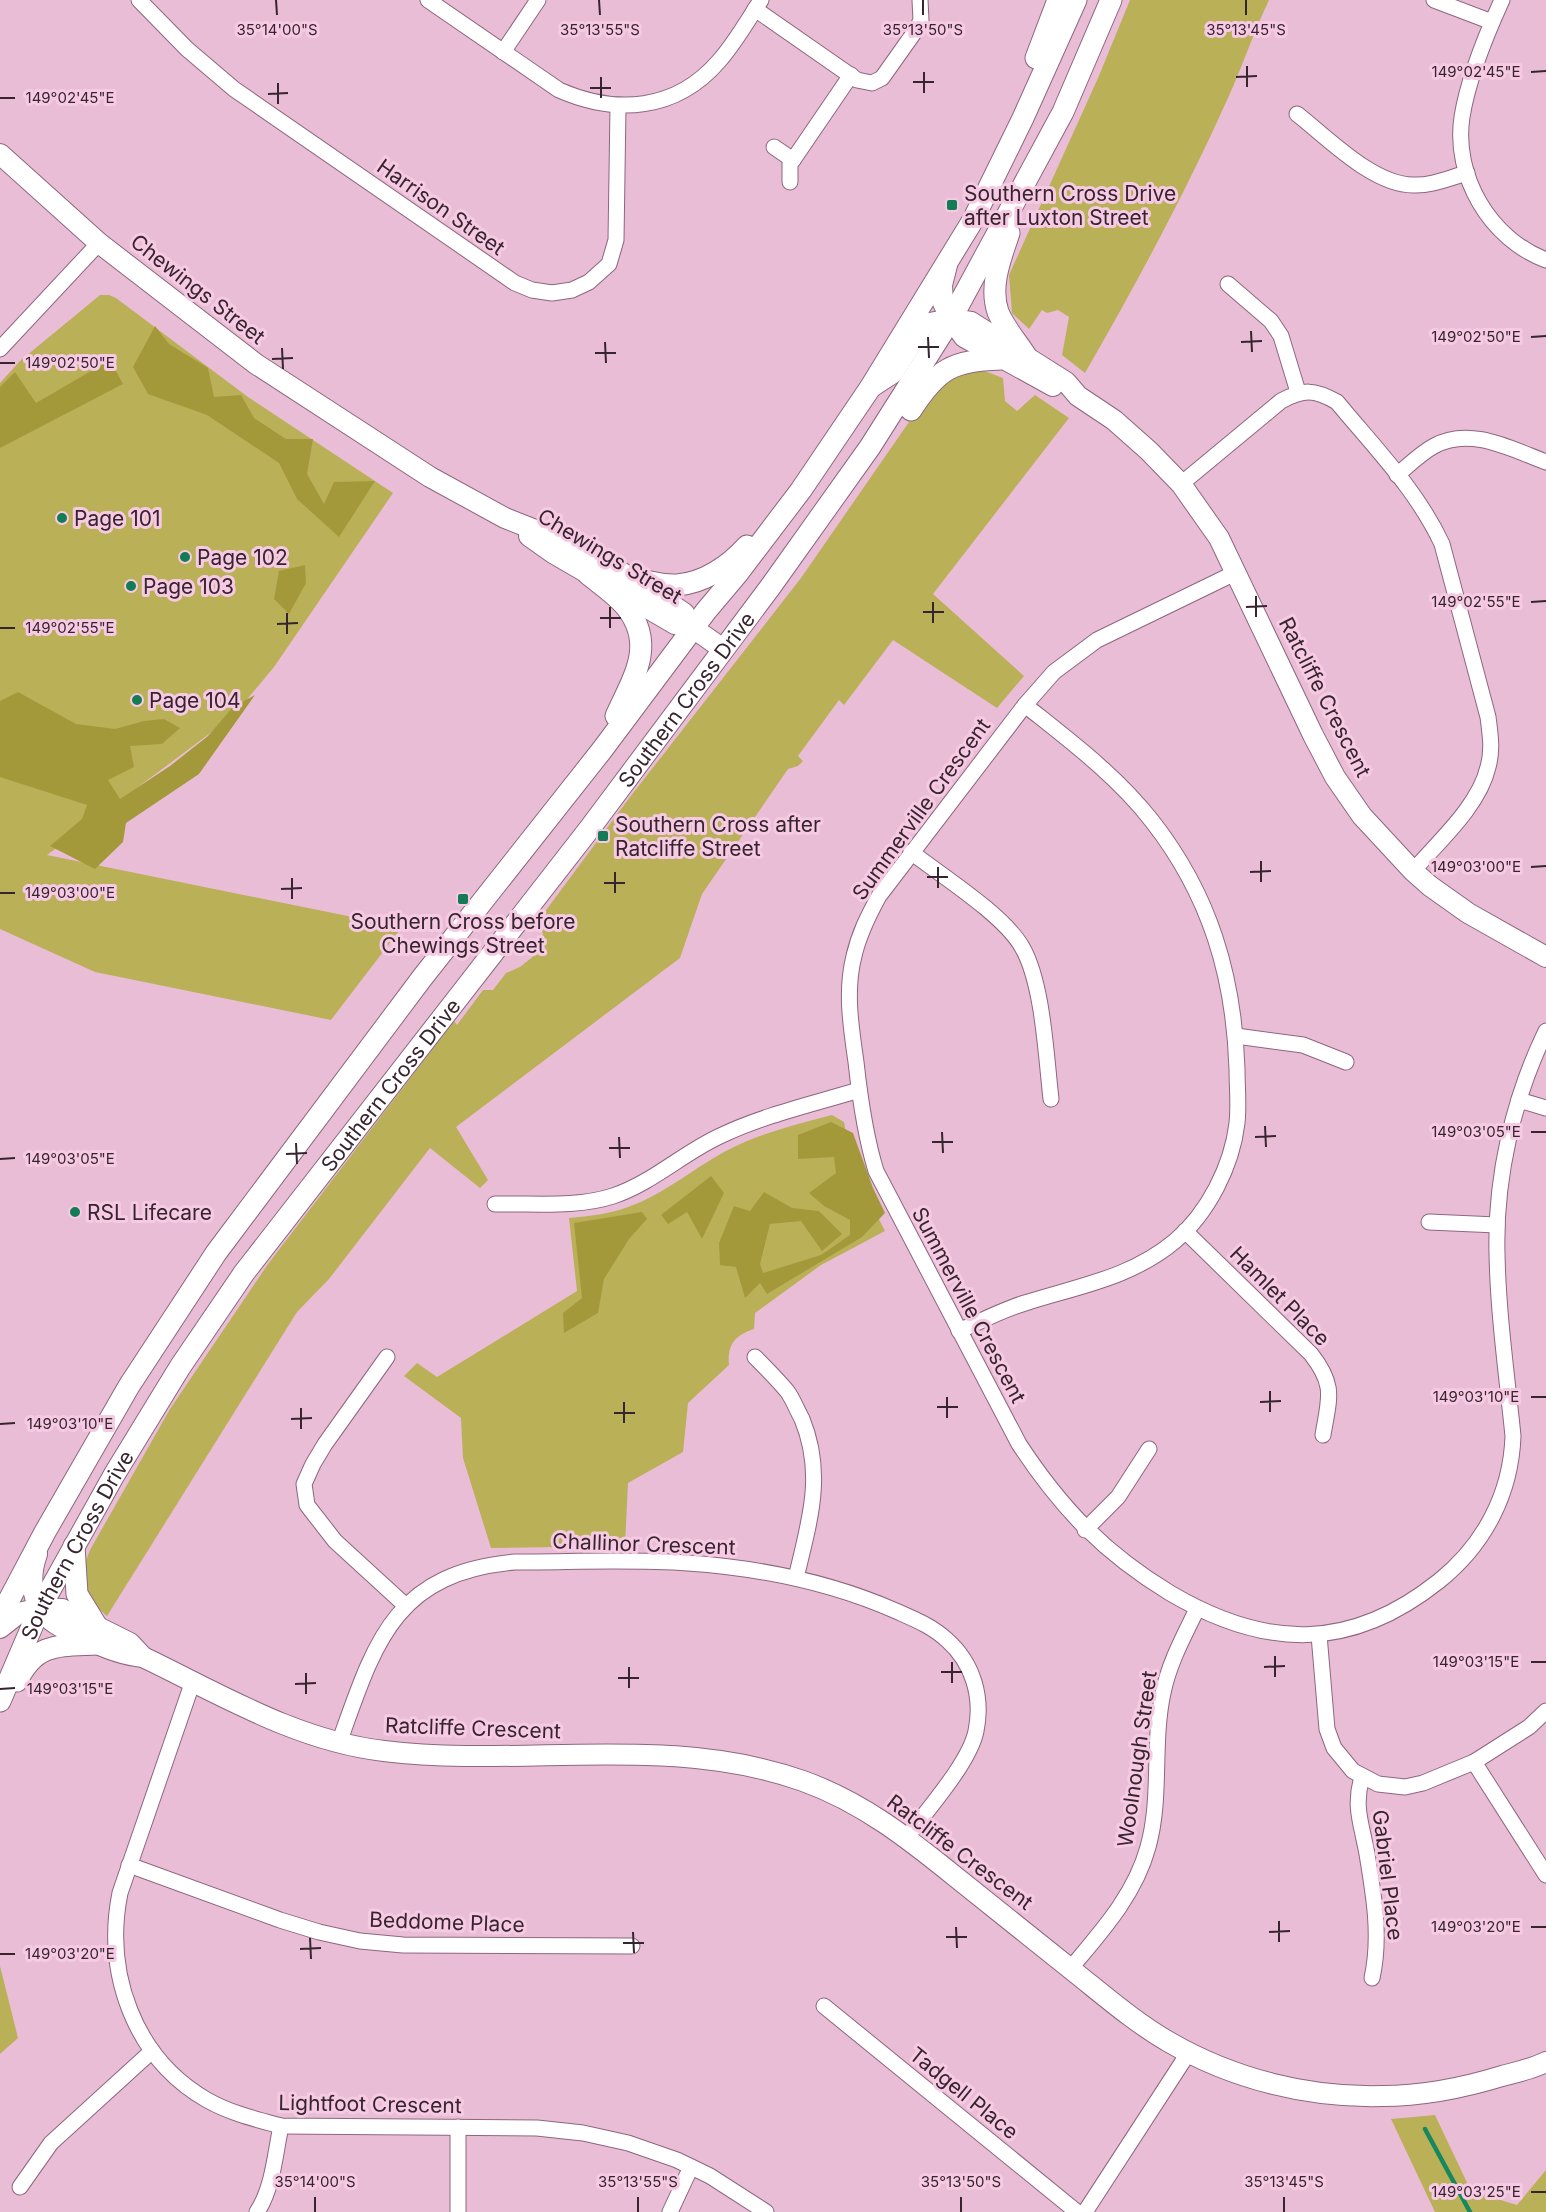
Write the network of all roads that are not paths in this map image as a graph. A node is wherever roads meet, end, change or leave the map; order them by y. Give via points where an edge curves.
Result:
1 (139, 0) edge
2 (428, 0) edge
3 (538, 0) edge
4 (920, 0) edge
5 (1058, 0) edge
6 (1076, 0) edge
7 (1111, 0) edge
8 (1434, 0) edge
9 (1502, 0) edge
10 (758, 5) edge
11 (1492, 22) junction
12 (503, 52) junction
13 (851, 75) junction
14 (1034, 94) junction
15 (618, 106) junction
16 (1297, 114) dead end
17 (774, 147) dead end
18 (1043, 149) junction
19 (0, 154) edge
20 (793, 160) junction
21 (1467, 173) junction
22 (790, 182) dead end
23 (99, 243) junction
24 (949, 259) junction
25 (1546, 260) edge
26 (1228, 284) dead end
27 (951, 319) junction
28 (0, 349) edge
29 (1025, 365) junction
30 (870, 388) junction
31 (1298, 392) junction
32 (870, 447) junction
33 (1546, 462) edge
34 (1397, 475) junction
35 (1181, 484) junction
36 (801, 490) junction
37 (505, 518) junction
38 (1237, 572) junction
39 (588, 574) junction
40 (634, 579) junction
41 (693, 628) junction
42 (723, 649) junction
43 (1025, 705) junction
44 (602, 750) junction
45 (912, 852) junction
46 (1413, 871) junction
47 (1546, 957) edge
48 (1546, 1031) edge
49 (1236, 1036) junction
50 (1346, 1062) dead end
51 (859, 1090) junction
52 (1051, 1099) dead end
53 (1519, 1100) junction
54 (1546, 1108) edge
55 (495, 1204) dead end
56 (1429, 1222) dead end
57 (1497, 1225) junction
58 (1185, 1232) junction
59 (959, 1331) junction
60 (387, 1357) dead end
61 (755, 1357) dead end
62 (1323, 1435) dead end
63 (1149, 1449) dead end
64 (1085, 1530) junction
65 (45, 1532) junction
66 (74, 1545) junction
67 (796, 1578) junction
68 (406, 1606) junction
69 (40, 1608) junction
70 (1197, 1609) junction
71 (0, 1617) edge
72 (0, 1628) edge
73 (96, 1635) junction
74 (1319, 1635) junction
75 (193, 1681) junction
76 (0, 1701) edge
77 (1546, 1711) edge
78 (0, 1715) edge
79 (339, 1743) junction
80 (1474, 1762) junction
81 (1362, 1777) junction
82 (907, 1837) junction
83 (129, 1865) junction
84 (1546, 1875) edge
85 (632, 1946) dead end
86 (1070, 1969) junction
87 (1372, 1978) dead end
88 (824, 2006) dead end
89 (152, 2051) junction
90 (1189, 2052) junction
91 (1546, 2062) edge
92 (281, 2126) junction
93 (458, 2127) junction
94 (691, 2167) junction
95 (20, 2187) dead end
96 (257, 2212) edge
97 (458, 2212) edge
98 (670, 2212) edge
99 (766, 2212) edge
100 (1077, 2212) edge
101 (1085, 2212) edge

1 - 15 street, Harrison Street via 234,89 515,283 532,290 572,290 589,282 609,264 616,240
2 - 12 street
3 - 12 street
4 - 13 street via 921,20 882,78 865,83
5 - 14 main road via 1034,65
6 - 14 main road, Southern Cross Drive
7 - 18 main road, Southern Cross Drive
8 - 11 street
9 - 11 street
10 - 13 street
10 - 15 street via 720,60 703,77 670,96
11 - 21 street via 1462,118 1461,146
12 - 15 street via 559,90
13 - 20 street
14 - 24 main road, Southern Cross Drive via 973,220
16 - 21 street via 1368,170 1394,183 1414,185
17 - 20 street
18 - 27 main road, Southern Cross Drive
18 - 29 main road via 1000,260 995,290 998,312
19 - 23 street, Chewings Street
20 - 22 street
21 - 25 street via 1475,196 1497,227
23 - 28 street
23 - 37 street, Chewings Street via 256,364 399,459
24 - 27 street, Ratcliffe Crescent via 942,285 943,303
24 - 30 main road, Southern Cross Drive
26 - 31 street via 1271,321 1281,336
27 - 29 street, Ratcliffe Crescent via 964,337
27 - 30 street via 924,324 893,373
27 - 32 main road, Southern Cross Drive
29 - 32 main road via 976,360 956,364 926,387 888,445
29 - 35 street, Ratcliffe Crescent via 1113,420
30 - 36 main road, Southern Cross Drive
31 - 34 street via 1322,393 1336,402
31 - 35 street via 1281,401
32 - 42 main road, Southern Cross Drive
33 - 34 street via 1479,438 1462,437 1432,447
34 - 46 street via 1430,519 1442,544 1488,717 1491,742 1488,767 1472,802
35 - 38 street, Ratcliffe Crescent via 1219,538
36 - 40 main road via 737,557 713,574 674,585
36 - 41 main road, Southern Cross Drive
37 - 39 street, Chewings Street
37 - 40 street, Chewings Street via 558,539
38 - 43 street, Summerville Crescent via 1097,640 1054,672
38 - 46 street, Ratcliffe Crescent via 1335,777 1378,835
39 - 41 street, Chewings Street via 675,624
39 - 44 main road via 626,606 640,629 642,650
40 - 41 street, Chewings Street via 684,613
41 - 42 street, Chewings Street
41 - 44 main road, Southern Cross Drive
42 - 66 main road, Southern Cross Drive via 476,977 244,1273 180,1367
43 - 45 street, Summerville Crescent
43 - 49 street via 1119,783 1180,860 1211,924 1226,968
44 - 65 main road, Southern Cross Drive via 422,978 216,1253 129,1386
45 - 51 street, Summerville Crescent via 879,896 853,957 849,989
45 - 52 street via 997,918 1022,945 1037,988
46 - 47 street, Ratcliffe Crescent via 1468,913
48 - 53 street, Summerville Crescent
49 - 50 street via 1303,1045
49 - 58 street via 1238,1109 1229,1158 1207,1204
51 - 55 street via 767,1117 720,1136 637,1186 612,1196 586,1202
51 - 59 street, Summerville Crescent via 866,1139 876,1171
53 - 54 street
53 - 57 street, Summerville Crescent via 1506,1146
56 - 57 street
57 - 74 street, Summerville Crescent via 1513,1452 1494,1515 1465,1557 1424,1593 1375,1619
58 - 59 street via 1153,1258 1127,1272 1024,1303
58 - 62 street, Hamlet Place via 1322,1369 1330,1393
59 - 64 street, Summerville Crescent via 1019,1444 1042,1480
60 - 68 street via 325,1444 304,1484 307,1505 335,1541
61 - 67 street via 788,1392 809,1436 815,1481
63 - 64 street via 1118,1497
64 - 70 street, Summerville Crescent via 1137,1573
65 - 69 street via 32,1569 32,1588
65 - 71 main road, Southern Cross Drive
66 - 69 main road, Southern Cross Drive
66 - 73 main road via 77,1594
67 - 68 street, Challinor Crescent via 686,1563 515,1562 461,1572 437,1582
67 - 82 street, Challinor Crescent via 876,1602 926,1624 955,1648 973,1678 979,1711 972,1744
68 - 79 street, Challinor Crescent via 379,1640
69 - 72 street via 19,1613
69 - 73 street, Ratcliffe Crescent via 55,1623
69 - 76 main road, Southern Cross Drive
70 - 74 street, Summerville Crescent via 1253,1630
70 - 86 street, Woolnough Street via 1173,1660 1163,1693 1155,1814 1143,1862 1129,1893
73 - 75 street, Ratcliffe Crescent via 125,1656 142,1657
73 - 78 main road via 52,1646 36,1656 22,1670
74 - 81 street via 1327,1729 1339,1756
75 - 79 street, Ratcliffe Crescent via 274,1720
75 - 83 street, Lightfoot Crescent
77 - 80 street via 1529,1727
79 - 82 street, Ratcliffe Crescent via 421,1755 708,1758 803,1781 848,1800
80 - 81 street via 1405,1787 1378,1784
80 - 84 street
81 - 87 street, Gabriel Place via 1357,1807 1377,1928
82 - 86 street, Ratcliffe Crescent
83 - 85 street, Beddome Place via 280,1920 360,1941 402,1945
83 - 89 street, Lightfoot Crescent via 117,1909 116,1958 128,2006
86 - 90 street, Ratcliffe Crescent via 1129,2016
88 - 100 street, Tadgell Place
89 - 92 street, Lightfoot Crescent via 176,2078 207,2100 242,2116
89 - 95 street via 51,2143
90 - 91 street, Ratcliffe Crescent via 1219,2066 1291,2088 1365,2097 1440,2092
90 - 101 street
92 - 93 street, Lightfoot Crescent
92 - 96 street via 268,2189
93 - 94 street, Lightfoot Crescent via 583,2133 628,2143
93 - 97 street
94 - 98 street
94 - 99 street, Lightfoot Crescent

